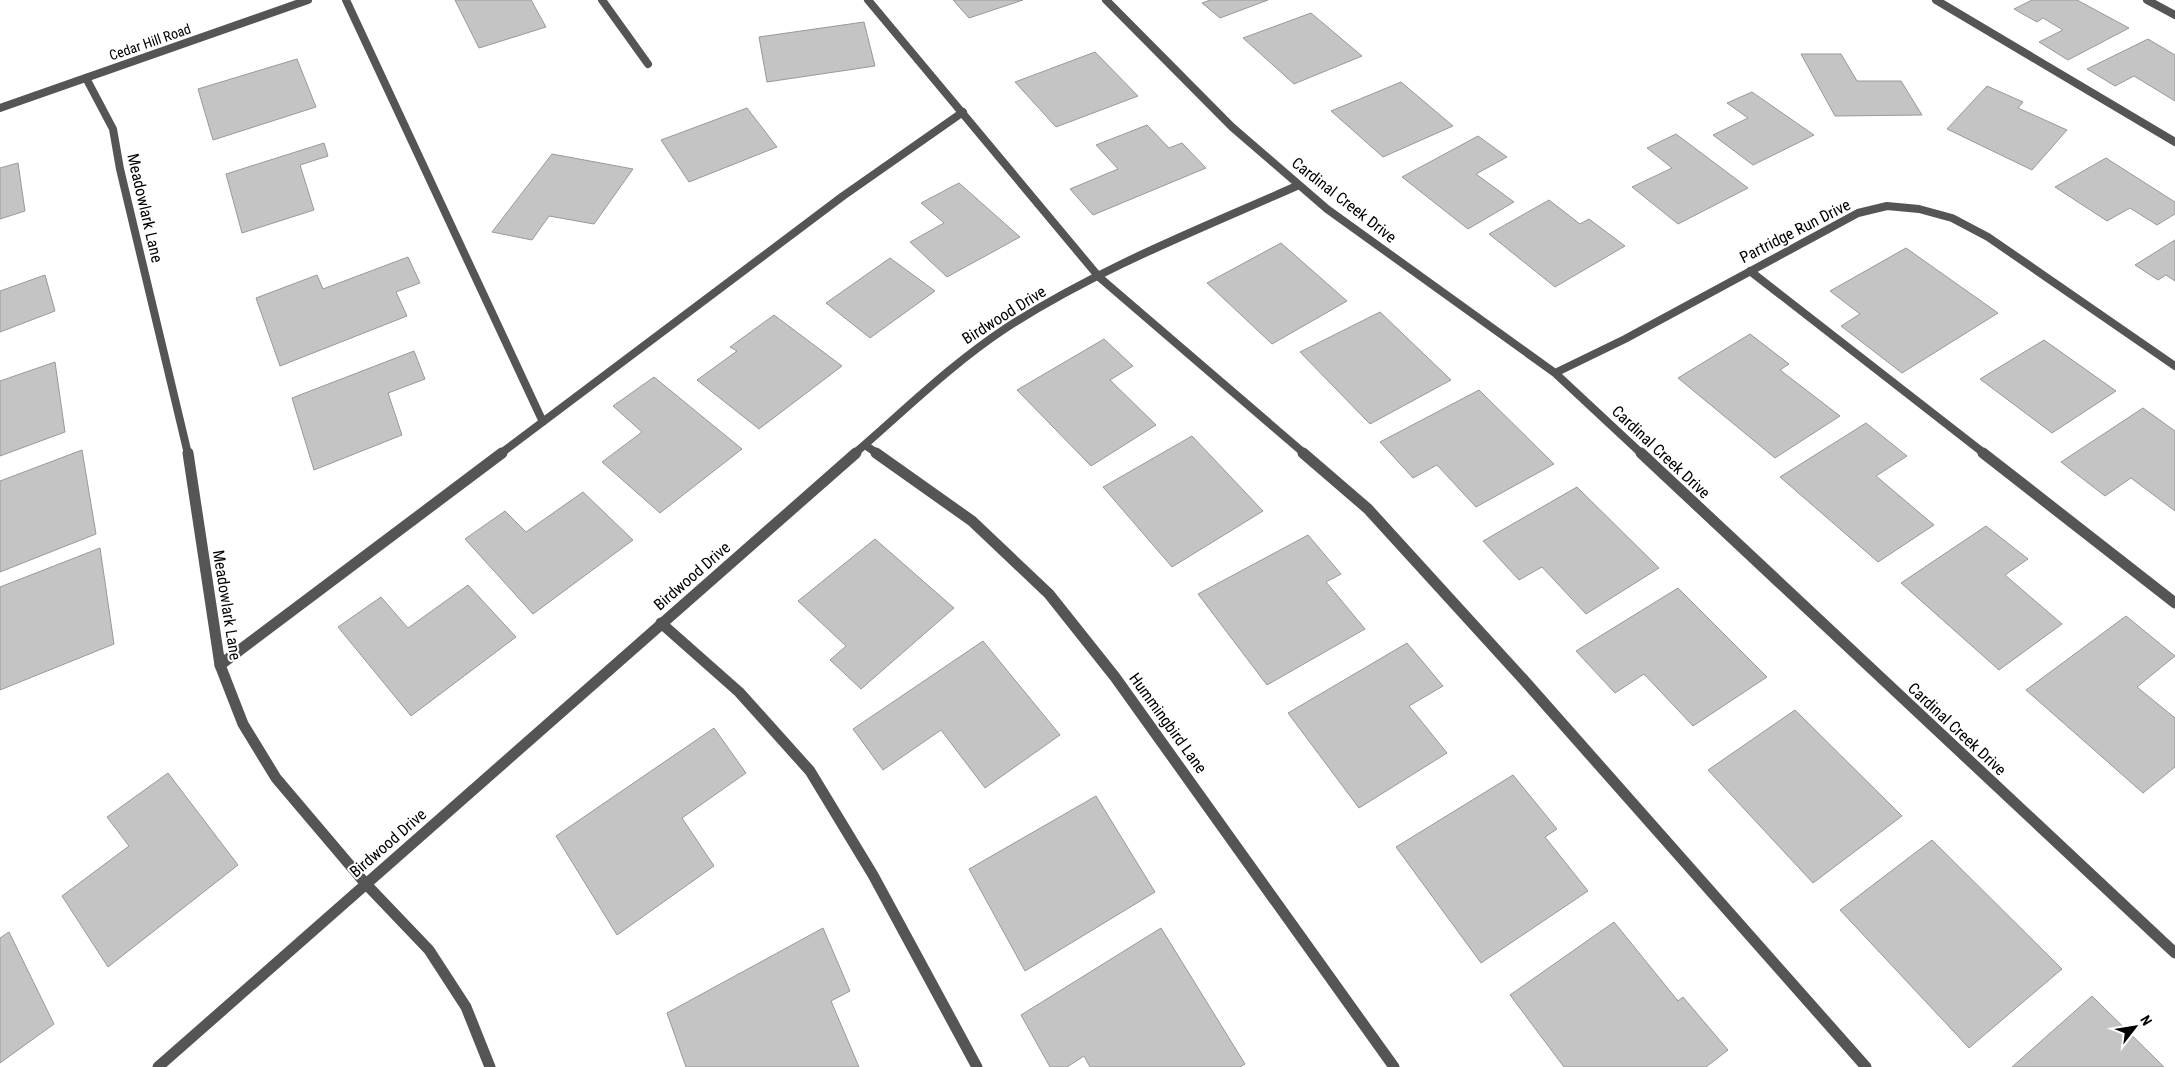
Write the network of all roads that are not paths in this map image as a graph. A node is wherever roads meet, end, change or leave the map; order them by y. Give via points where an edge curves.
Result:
1 (308, 0) edge
2 (346, 0) edge
3 (602, 0) edge
4 (868, 0) edge
5 (1106, 0) edge
6 (1936, 0) edge
7 (2147, 0) edge
8 (2175, 15) edge
9 (648, 64) dead end
10 (86, 78) junction
11 (0, 108) edge
12 (963, 112) junction
13 (2175, 142) edge
14 (1299, 185) junction
15 (1750, 271) junction
16 (1098, 277) junction
17 (2175, 366) edge
18 (1555, 374) junction
19 (544, 422) junction
20 (865, 445) junction
21 (2175, 603) edge
22 (661, 623) junction
23 (220, 666) junction
24 (365, 883) junction
25 (2175, 953) edge
26 (158, 1067) edge
27 (490, 1067) edge
28 (977, 1067) edge
29 (1394, 1067) edge
30 (1866, 1067) edge

1 - 10 street, Cedar Hill Road
2 - 19 street
3 - 9 street
4 - 12 street
5 - 14 street, Cardinal Creek Drive via 1232,127
6 - 13 street
7 - 8 street
10 - 11 street, Cedar Hill Road
10 - 23 street, Meadowlark Lane via 113,129 188,451
12 - 16 street
12 - 19 street via 843,196
14 - 16 street, Birdwood Drive
14 - 18 street, Cardinal Creek Drive via 1375,245
15 - 17 street, Partridge Run Drive via 1858,213 1887,206 1919,209 1952,218 1988,237
15 - 18 street, Partridge Run Drive
15 - 21 street
16 - 20 street, Birdwood Drive via 1042,307 969,354 917,395
16 - 30 street via 1368,509
18 - 25 street, Cardinal Creek Drive
19 - 23 street
20 - 22 street, Birdwood Drive
20 - 29 street, Hummingbird Lane via 972,521 1049,594 1115,677
22 - 24 street, Birdwood Drive
22 - 28 street via 738,692 810,772 873,875
23 - 24 street, Meadowlark Lane via 243,724 276,778
24 - 26 street, Birdwood Drive
24 - 27 street, Meadowlark Lane via 429,950 466,1007

